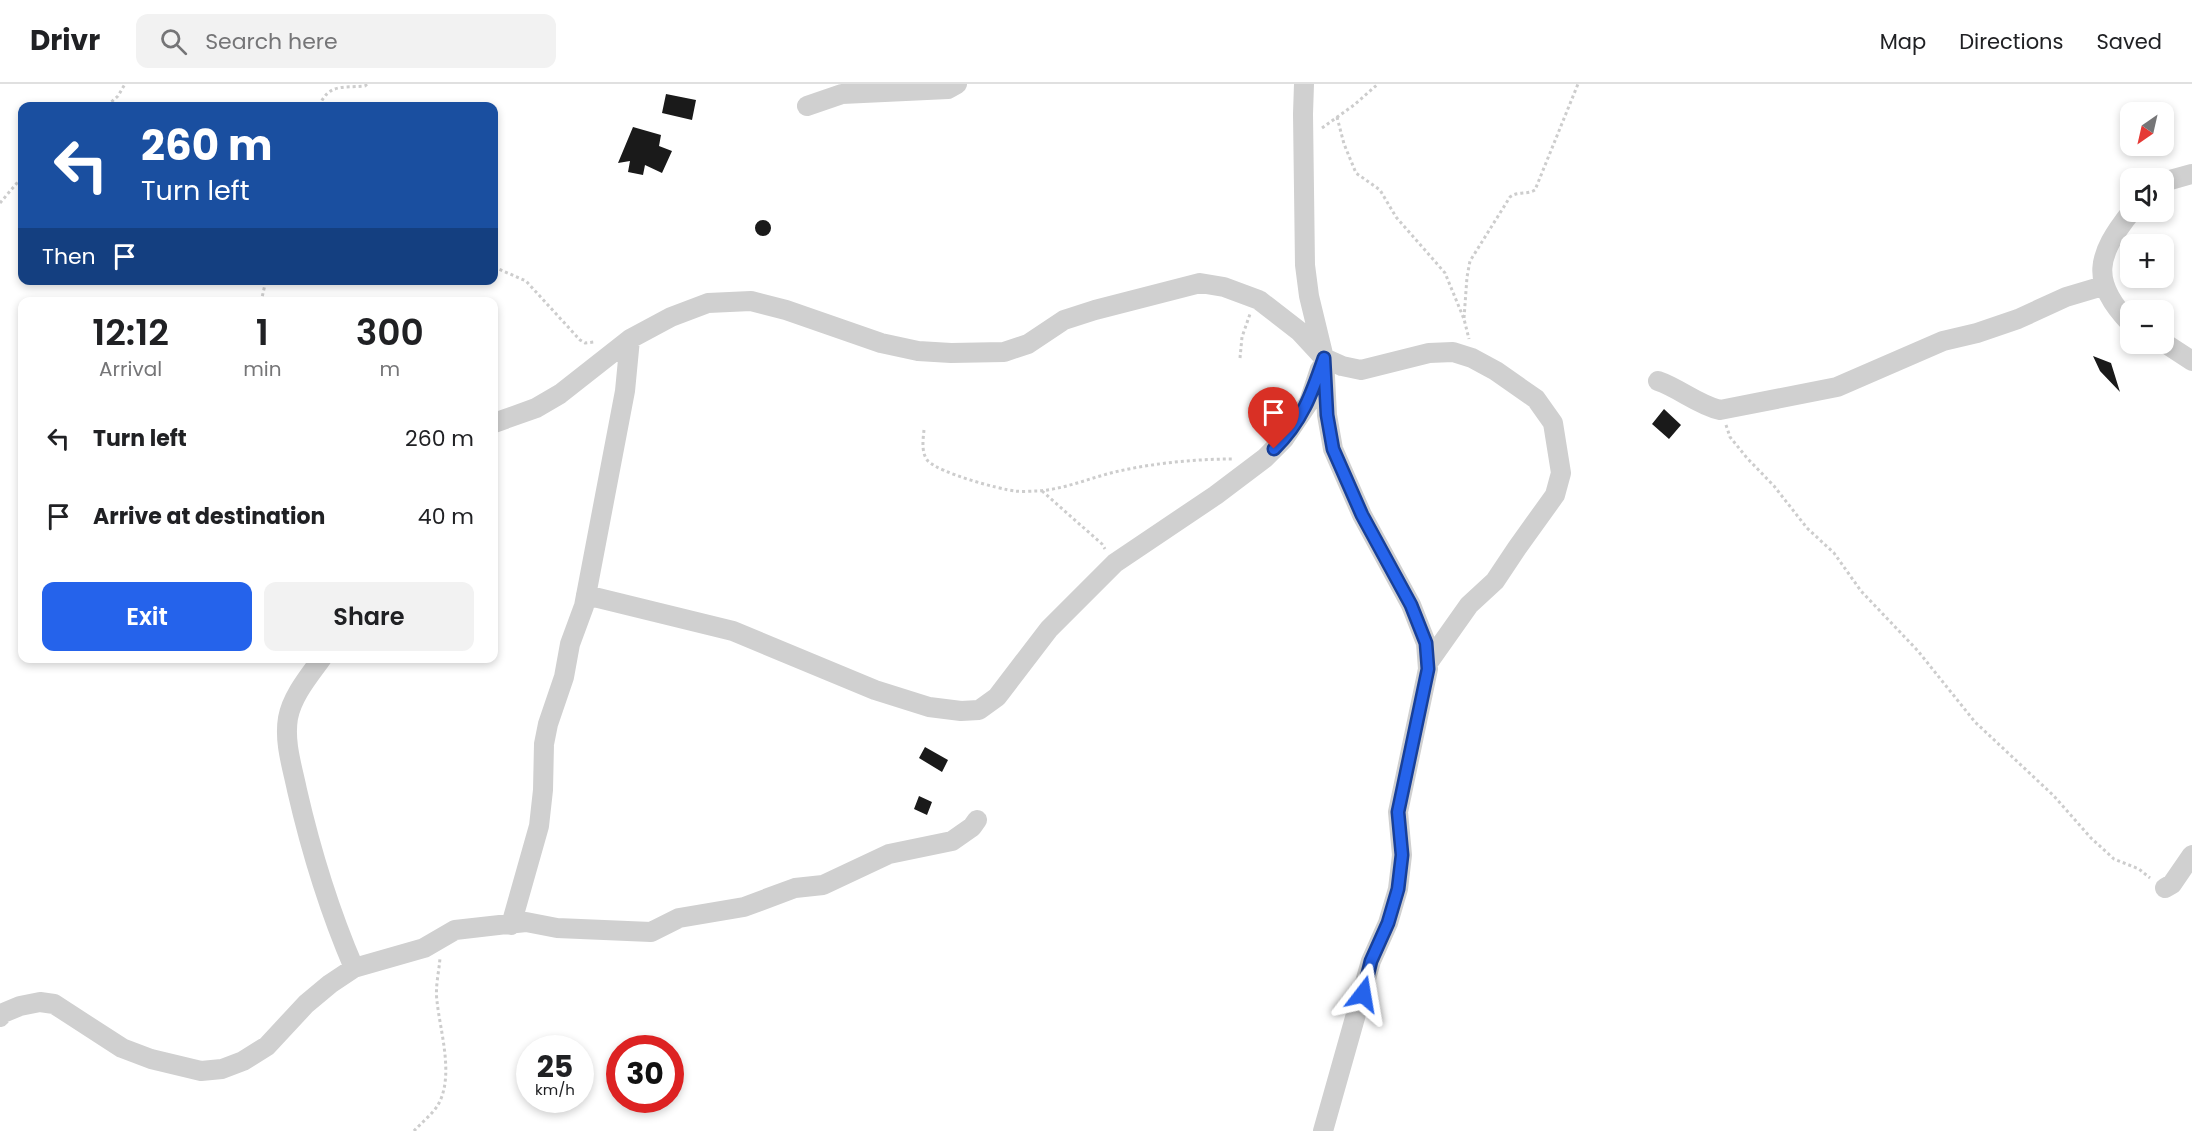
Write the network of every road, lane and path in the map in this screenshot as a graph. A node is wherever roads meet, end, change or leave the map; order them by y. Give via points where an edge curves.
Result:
1 (125, 84) edge
2 (367, 84) edge
3 (957, 84) edge
4 (1304, 84) edge
5 (1378, 84) edge
6 (1578, 84) edge
7 (111, 102) edge
8 (321, 102) edge
9 (807, 106) dead end
10 (1337, 117) junction
11 (1303, 140) junction
12 (2192, 174) edge
13 (2174, 179) edge
14 (18, 182) edge
15 (0, 203) edge
16 (2124, 222) edge
17 (498, 269) edge
18 (2103, 286) junction
19 (1259, 300) junction
20 (2120, 311) edge
21 (1464, 319) junction
22 (630, 339) junction
23 (602, 340) dead end
24 (2174, 350) edge
25 (1240, 358) dead end
26 (1324, 358) junction
27 (1473, 358) junction
28 (2192, 362) edge
29 (1658, 381) dead end
30 (1720, 410) junction
31 (498, 422) edge
32 (924, 430) dead end
33 (1265, 458) junction
34 (1042, 491) junction
35 (1114, 563) junction
36 (586, 595) junction
37 (317, 663) edge
38 (1428, 663) junction
39 (977, 820) dead end
40 (2192, 855) edge
41 (2165, 888) joint
42 (511, 925) junction
43 (442, 939) junction
44 (354, 968) junction
45 (0, 1017) edge
46 (414, 1131) edge
47 (1323, 1131) edge

1 - 7 path
2 - 8 path via 335,85
3 - 9 street via 929,90 842,94
4 - 11 street
5 - 10 path
6 - 21 path via 1535,190 1510,197 1470,261
10 - 11 path
10 - 21 path via 1356,173 1380,190 1396,217 1445,273
11 - 26 street via 1305,265
12 - 13 street
14 - 15 path
16 - 18 street via 2102,263
17 - 23 path via 526,281 580,340
18 - 20 street
18 - 30 street via 2066,297 2018,319 1943,341 1837,387
19 - 22 street via 1200,283 1064,320 1028,344 1004,352 918,351 751,301 708,303
19 - 25 path via 1246,324
19 - 26 street via 1299,331
21 - 27 path
22 - 31 street via 560,394 536,408
22 - 36 street via 625,391
24 - 28 street
26 - 27 street via 1361,370 1429,353 1453,352
26 - 33 street via 1309,402 1284,439
26 - 38 street via 1333,449 1362,515 1411,605 1426,643
27 - 38 street via 1544,408 1553,423 1561,473 1555,495 1495,581 1470,605
29 - 30 street
30 - 41 path via 1730,437 1747,458 1918,651 1975,722 2114,859 2139,869
32 - 34 path via 925,455 934,465 1016,492
33 - 34 path via 1186,460 1117,471
33 - 35 street
34 - 35 path via 1102,544
35 - 36 street via 1049,629 997,697 979,710 929,707 875,690 733,631
36 - 42 street via 548,724 539,826
37 - 44 street via 293,703 287,739 310,846
38 - 47 street via 1398,812 1402,855 1398,889 1371,961
39 - 42 street via 952,841 889,854 823,885 795,888 744,907 679,918 651,932 557,928 526,922
40 - 41 street
42 - 43 street via 455,930
43 - 44 street
43 - 46 path via 436,999 442,1026 444,1090 438,1105
44 - 45 street via 306,1004 267,1046 222,1069 201,1071 122,1048 54,1004 20,1006

